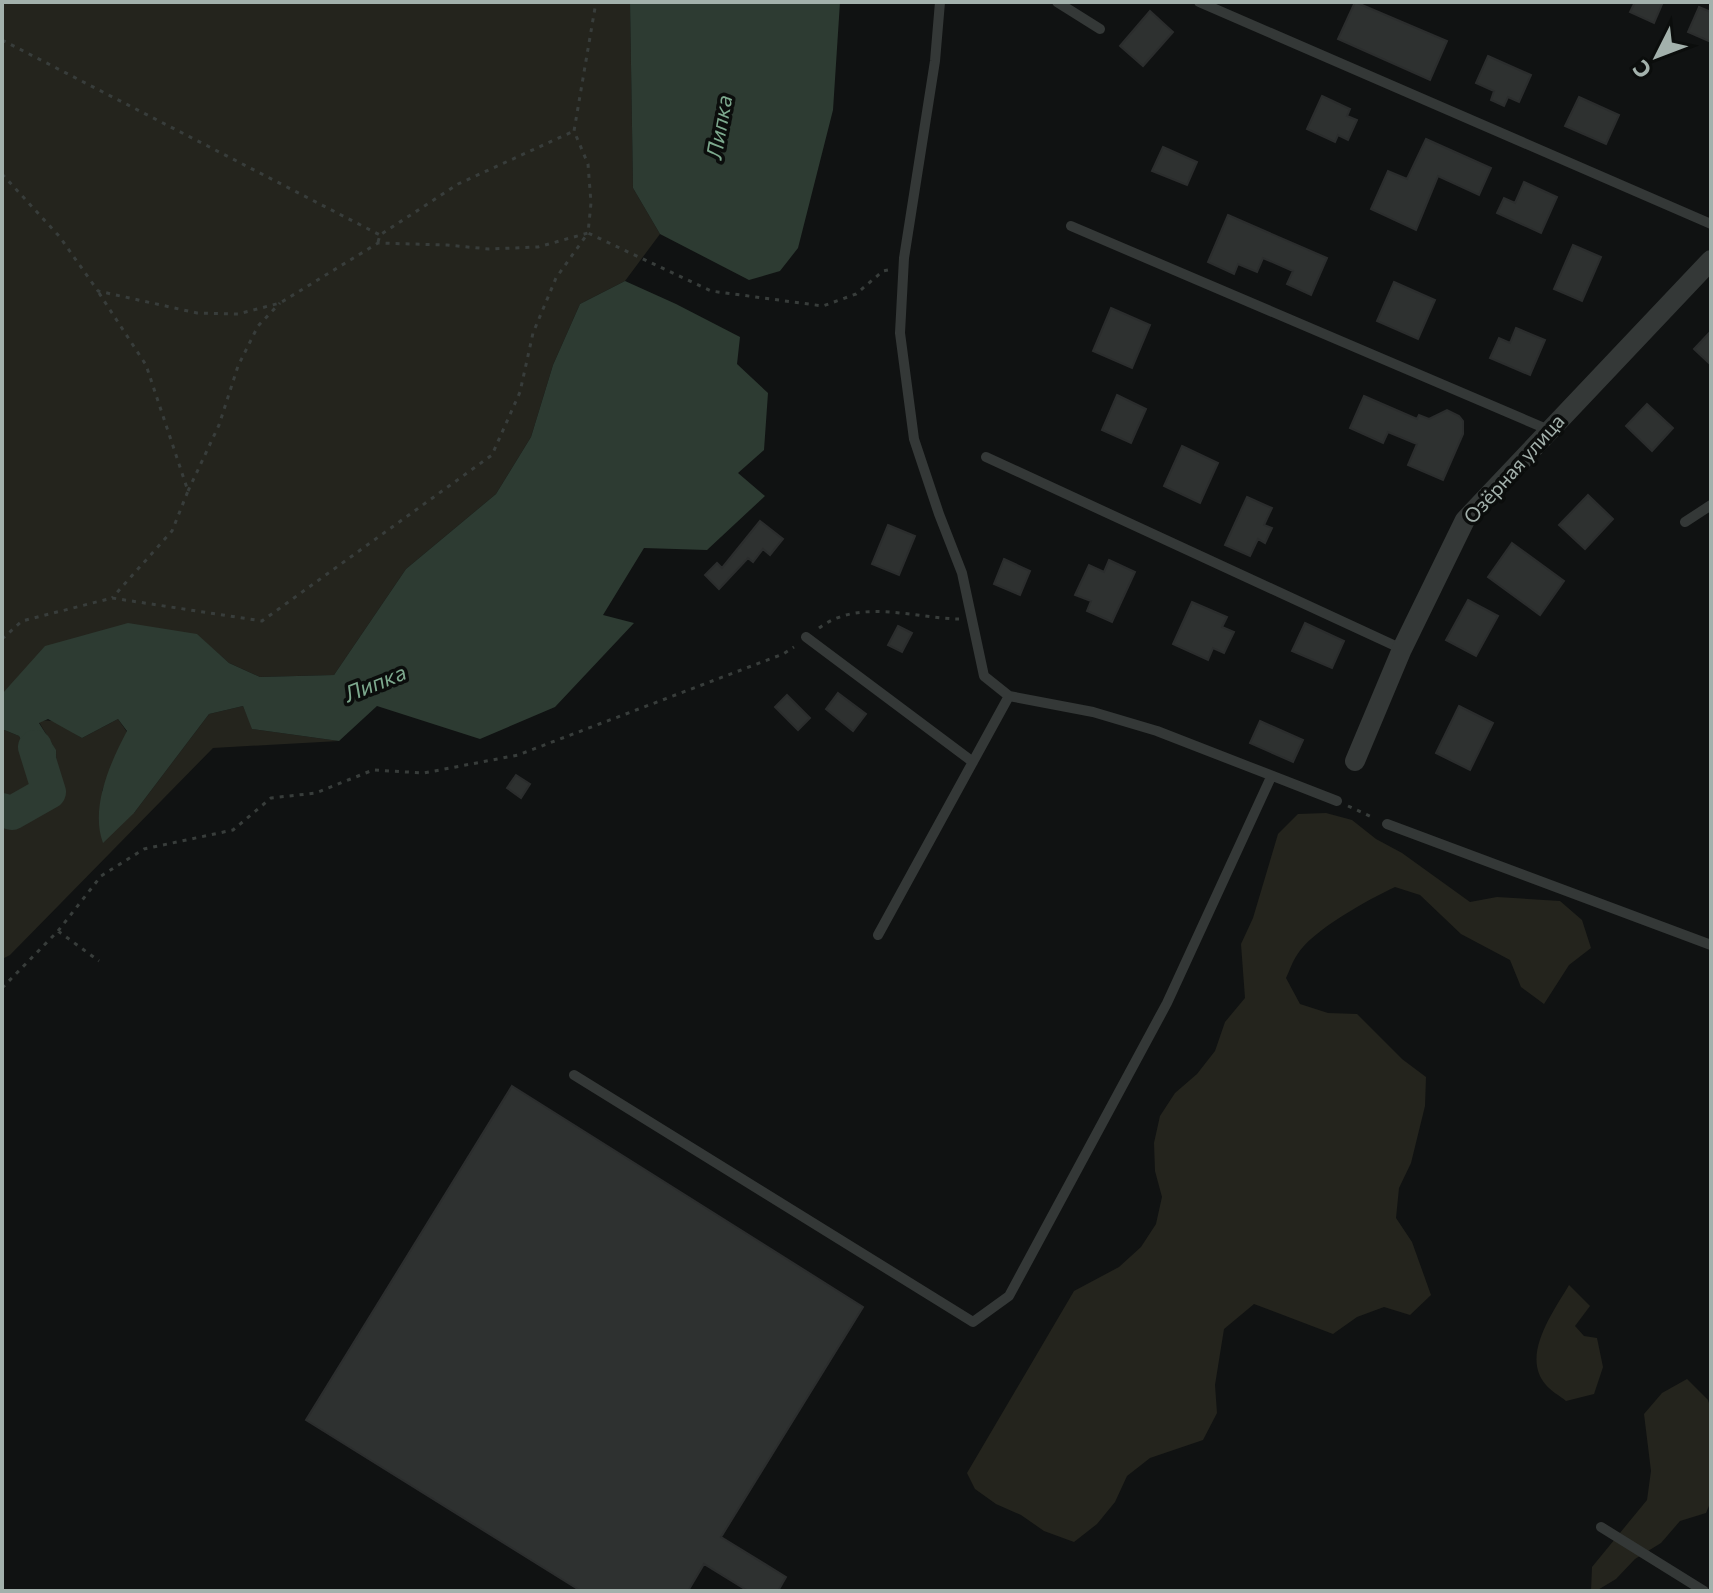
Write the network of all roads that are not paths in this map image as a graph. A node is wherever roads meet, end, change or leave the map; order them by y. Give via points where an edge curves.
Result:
1 (940, 2) edge
2 (1057, 2) edge
3 (1199, 2) edge
4 (1100, 29) dead end
5 (1711, 224) edge
6 (1071, 226) dead end
7 (1711, 260) edge
8 (1549, 430) junction
9 (986, 457) dead end
10 (1711, 505) edge
11 (1685, 522) dead end
12 (806, 637) road end
13 (1402, 649) junction
14 (1009, 696) junction
15 (1355, 761) dead end
16 (973, 762) junction
17 (1271, 777) junction
18 (1337, 801) road end
19 (1387, 824) road end
20 (878, 935) dead end
21 (1711, 945) edge
22 (574, 1075) dead end
23 (1601, 1527) dead end
24 (1704, 1591) edge

1 - 14 lane via 903,269 900,333 914,439 962,573 984,676
2 - 4 lane
3 - 5 lane
6 - 8 lane
7 - 8 street, Озёрная улица
8 - 13 street, Озёрная улица via 1465,520
9 - 13 lane
10 - 11 lane
12 - 16 lane
13 - 15 street, Озёрная улица
14 - 16 lane
14 - 17 lane via 1157,731
16 - 20 lane
17 - 18 lane
17 - 22 lane via 1167,1003 1009,1296 973,1322
19 - 21 lane
23 - 24 lane

